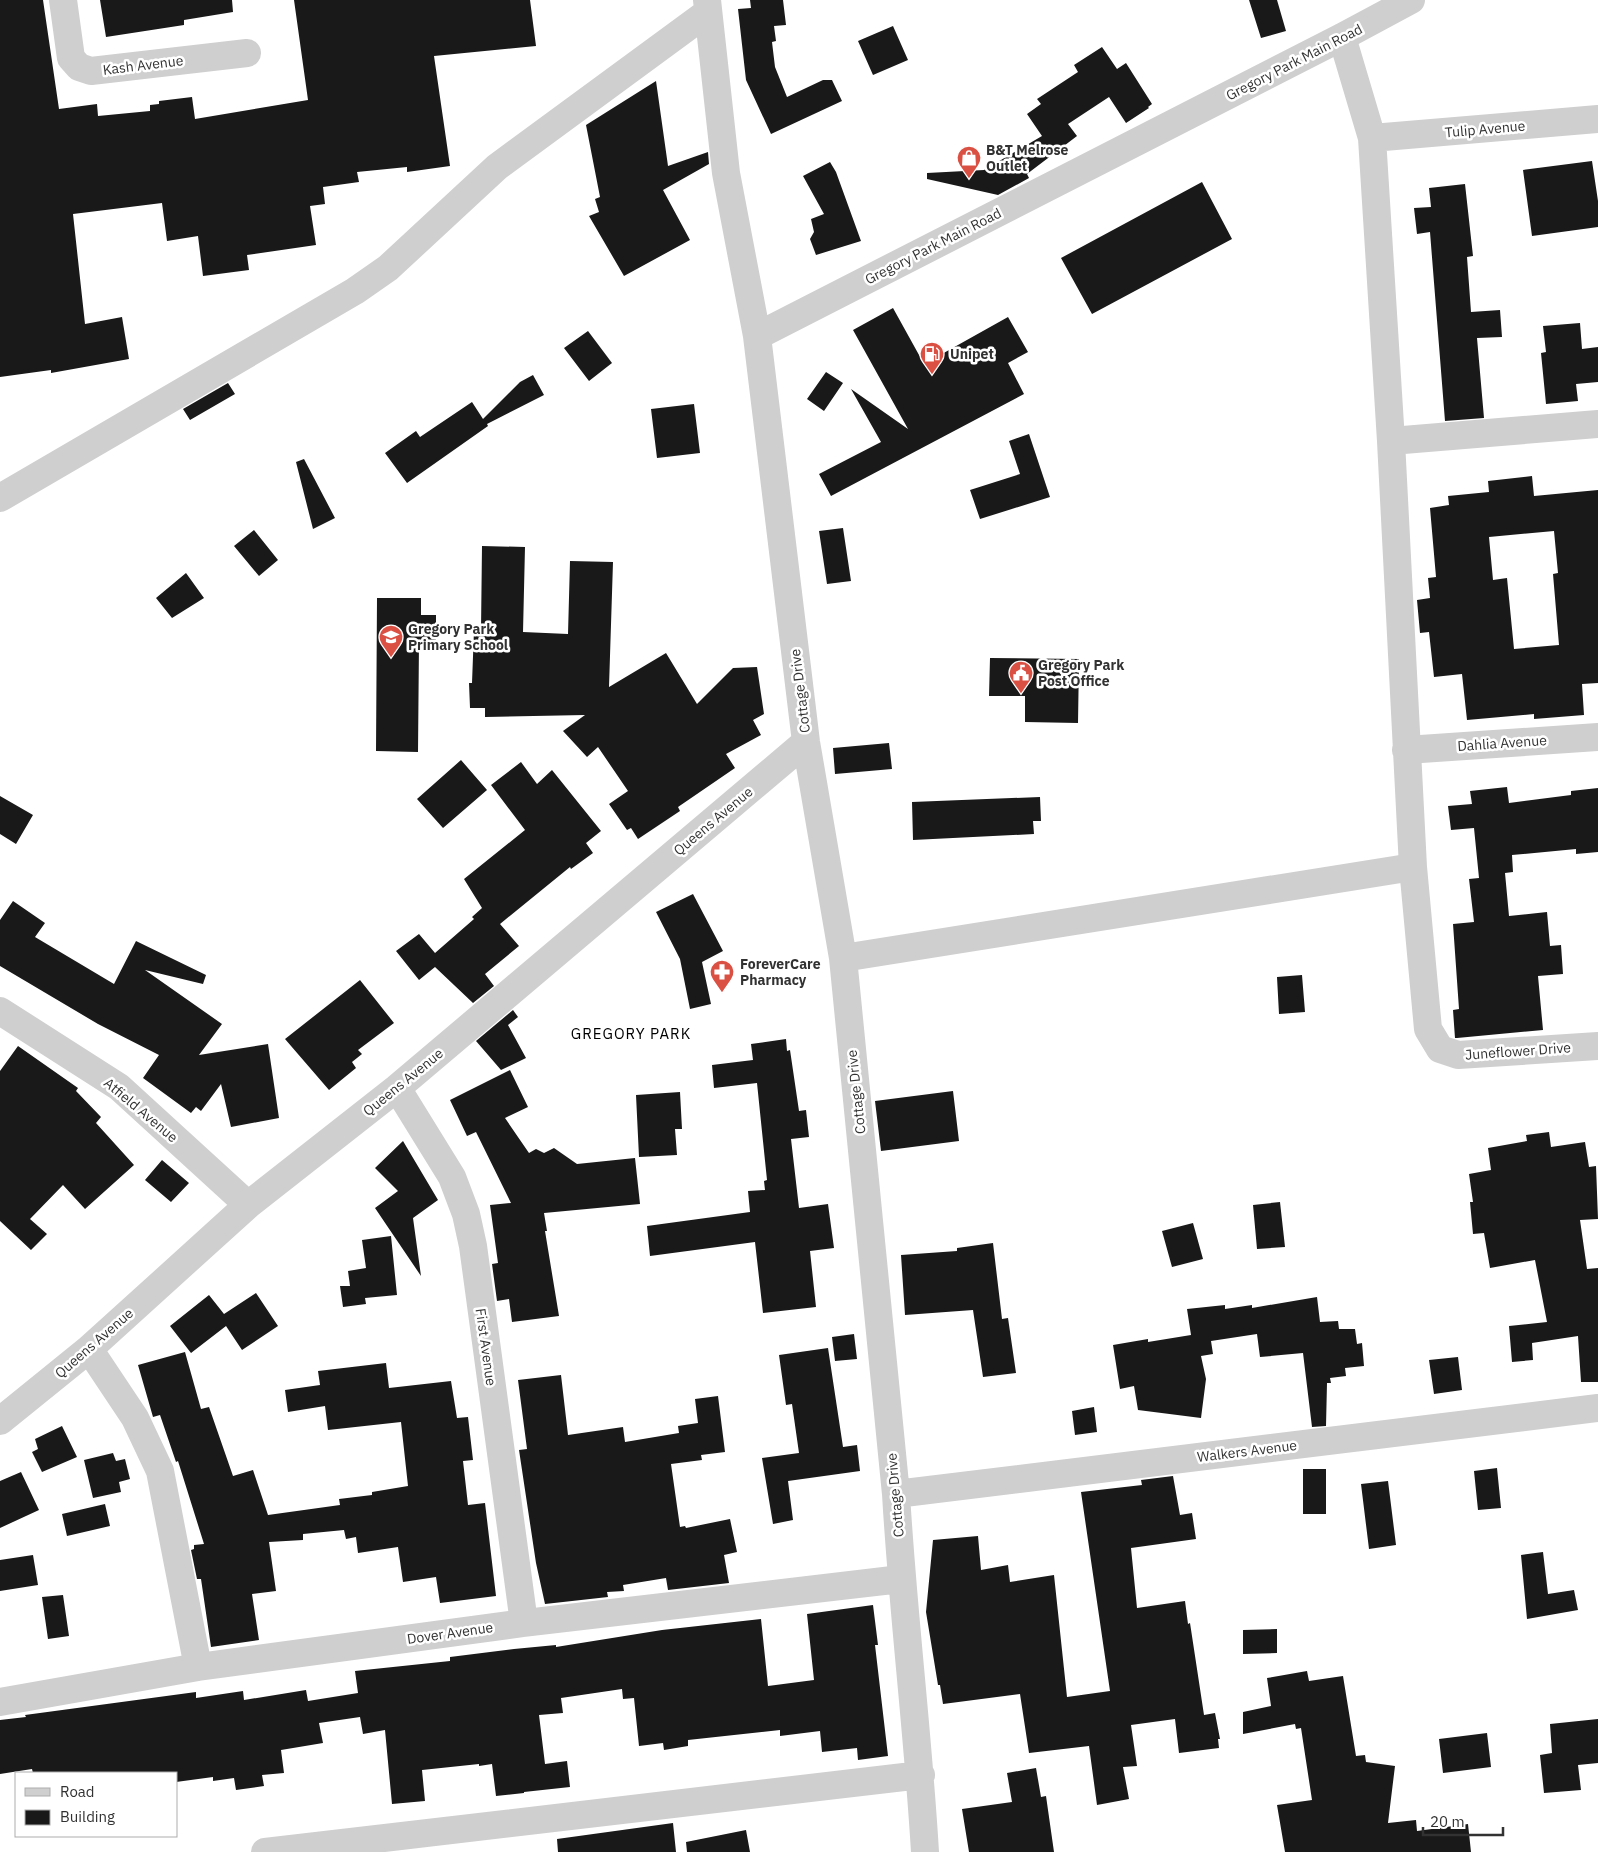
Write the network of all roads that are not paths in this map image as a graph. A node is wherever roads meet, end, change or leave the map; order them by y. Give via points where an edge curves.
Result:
1 (64, 0) edge
2 (1411, 0) edge
3 (707, 6) edge
4 (1342, 37) junction
5 (247, 53) dead end
6 (1598, 119) edge
7 (1372, 138) junction
8 (757, 336) junction
9 (1598, 424) edge
10 (1391, 442) junction
11 (0, 498) edge
12 (1598, 737) edge
13 (806, 742) junction
14 (1406, 750) junction
15 (1413, 867) junction
16 (843, 958) junction
17 (0, 1011) edge
18 (1598, 1046) edge
19 (397, 1088) junction
20 (248, 1205) junction
21 (89, 1349) junction
22 (1598, 1408) edge
23 (0, 1421) edge
24 (896, 1494) junction
25 (901, 1579) junction
26 (524, 1623) junction
27 (198, 1666) junction
28 (0, 1702) edge
29 (921, 1775) junction
30 (265, 1852) edge
31 (925, 1852) edge

1 - 5 street, Kash Avenue via 71,58 79,67 91,71
2 - 4 street, Gregory Park Main Road
3 - 8 street via 726,173
3 - 11 street via 497,167 372,280
4 - 7 street
4 - 8 street, Gregory Park Main Road
6 - 7 street, Tulip Avenue
7 - 10 street
8 - 13 street, Cottage Drive
9 - 10 street
10 - 14 street
12 - 14 street, Dahlia Avenue
13 - 16 street, Cottage Drive
13 - 19 street, Queens Avenue
14 - 15 street
15 - 16 street
15 - 18 street, Juneflower Drive via 1428,1029 1440,1049 1458,1055
16 - 24 street, Cottage Drive
17 - 20 street, Atfield Avenue via 119,1087
19 - 20 street, Queens Avenue
19 - 26 street, First Avenue via 452,1176 466,1214
20 - 21 street, Queens Avenue
21 - 23 street, Queens Avenue
21 - 27 street via 135,1418 160,1471
22 - 24 street, Walkers Avenue
24 - 25 street, Cottage Drive
25 - 26 street, Dover Avenue
25 - 29 street, Cottage Drive
26 - 27 street, Dover Avenue
27 - 28 street, Dover Avenue
29 - 30 street
29 - 31 street, Cottage Drive

